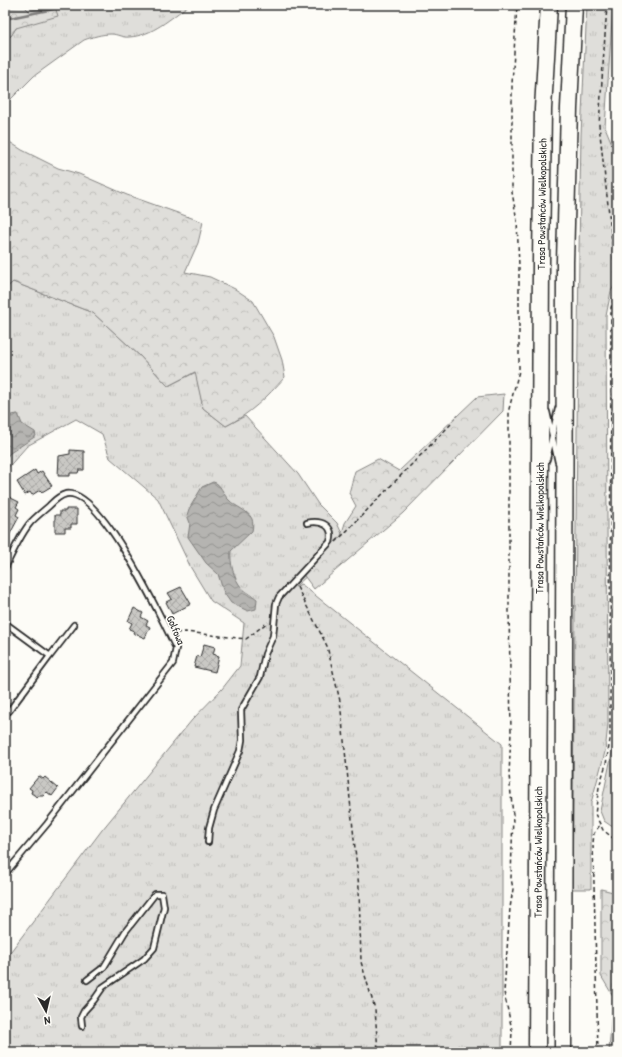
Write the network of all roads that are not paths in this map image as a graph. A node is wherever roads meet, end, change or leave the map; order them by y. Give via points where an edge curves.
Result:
1 (549, 5) edge
2 (574, 5) edge
3 (540, 379) junction
4 (564, 380) junction
5 (552, 436) junction
6 (539, 494) junction
7 (564, 494) junction
8 (307, 523) dead end
9 (5, 568) edge
10 (5, 623) edge
11 (74, 625) dead end
12 (50, 656) junction
13 (10, 711) dead end
14 (208, 842) dead end
15 (5, 874) edge
16 (87, 980) dead end
17 (82, 1026) dead end
18 (537, 1052) edge
19 (563, 1052) edge

1 - 3 highway, Trasa Powstańców Wielkopolskich via 543,117
2 - 4 highway via 568,116
3 - 5 lane
3 - 6 highway, Trasa Powstańców Wielkopolskich
4 - 5 lane
4 - 7 highway
5 - 6 lane
5 - 7 lane
6 - 18 highway, Trasa Powstańców Wielkopolskich
7 - 19 highway
8 - 14 lane via 320,522 327,525 332,537 279,597 276,604 273,636 265,654 260,678 241,710 240,751 214,810
9 - 15 lane, Golfowa via 30,523 59,496 76,494 91,506 124,548 176,648 173,663
10 - 12 lane
11 - 12 lane
12 - 13 lane
16 - 17 lane via 104,967 151,896 162,894 164,908 154,948 144,959 103,987 84,1011 81,1017

